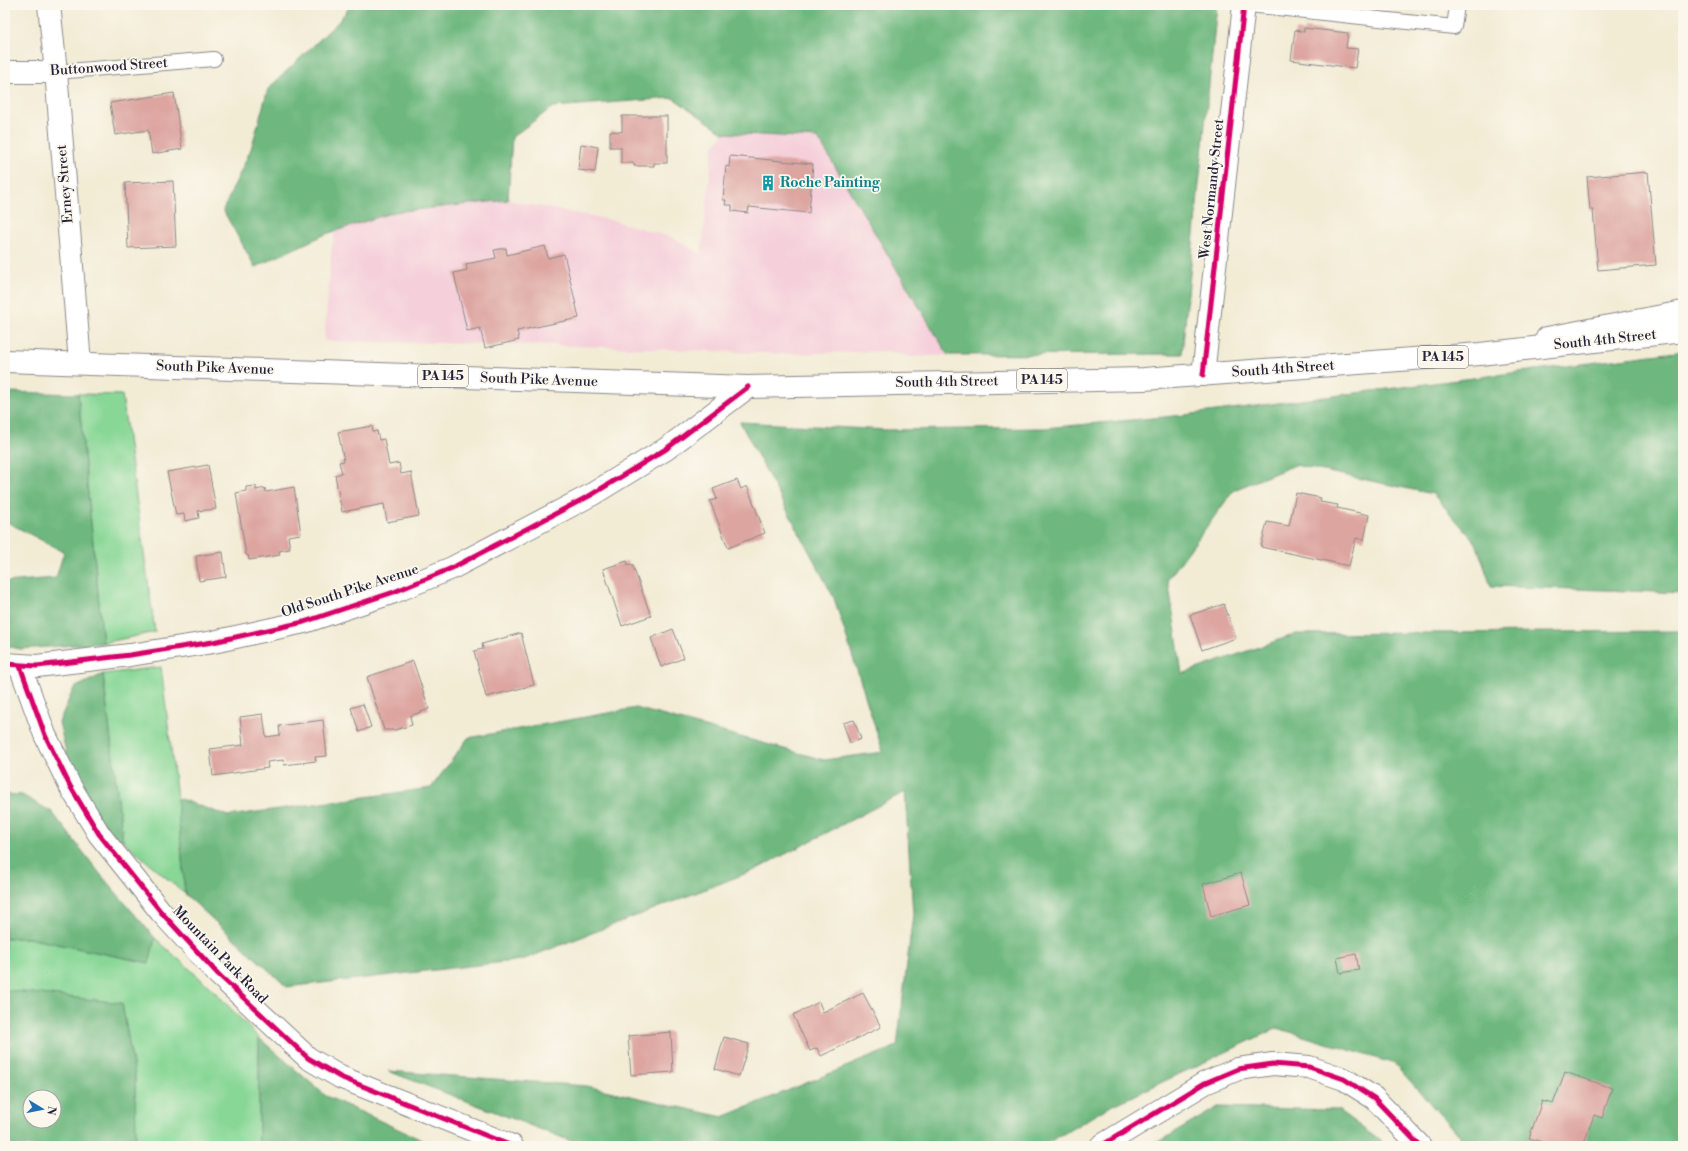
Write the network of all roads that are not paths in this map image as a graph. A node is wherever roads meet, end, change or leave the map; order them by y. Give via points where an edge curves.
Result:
1 (49, 5) edge
2 (1244, 5) edge
3 (1249, 5) edge
4 (1457, 5) edge
5 (214, 59) dead end
6 (5, 72) edge
7 (56, 72) junction
8 (1683, 312) edge
9 (1683, 331) edge
10 (1480, 354) junction
11 (5, 361) edge
12 (80, 363) junction
13 (1203, 375) junction
14 (880, 383) joint
15 (748, 386) junction
16 (13, 665) edge
17 (512, 1146) edge
18 (1101, 1146) edge
19 (1420, 1146) edge

1 - 7 street, Erney Street
2 - 13 street, West Normandy Street
3 - 4 lane via 1454,27
5 - 7 lane, Buttonwood Street
6 - 7 street, Buttonwood Street
7 - 12 street, Erney Street
8 - 10 street
9 - 10 street, South 4th Street / PA 145
10 - 13 street, South 4th Street / PA 145
11 - 12 street, South Pike Avenue / PA 145
12 - 15 street, South Pike Avenue / PA 145
13 - 14 street, South 4th Street / PA 145 via 1136,379
14 - 15 street, South Pike Avenue / PA 145
15 - 16 street, Old South Pike Avenue via 666,449 591,495 452,568 394,592 304,622 213,642 37,666
16 - 17 street, Mountain Park Road via 70,786 100,834 161,912 218,974 308,1058 340,1077
18 - 19 street via 1205,1083 1238,1069 1274,1064 1309,1067 1344,1079 1374,1098

